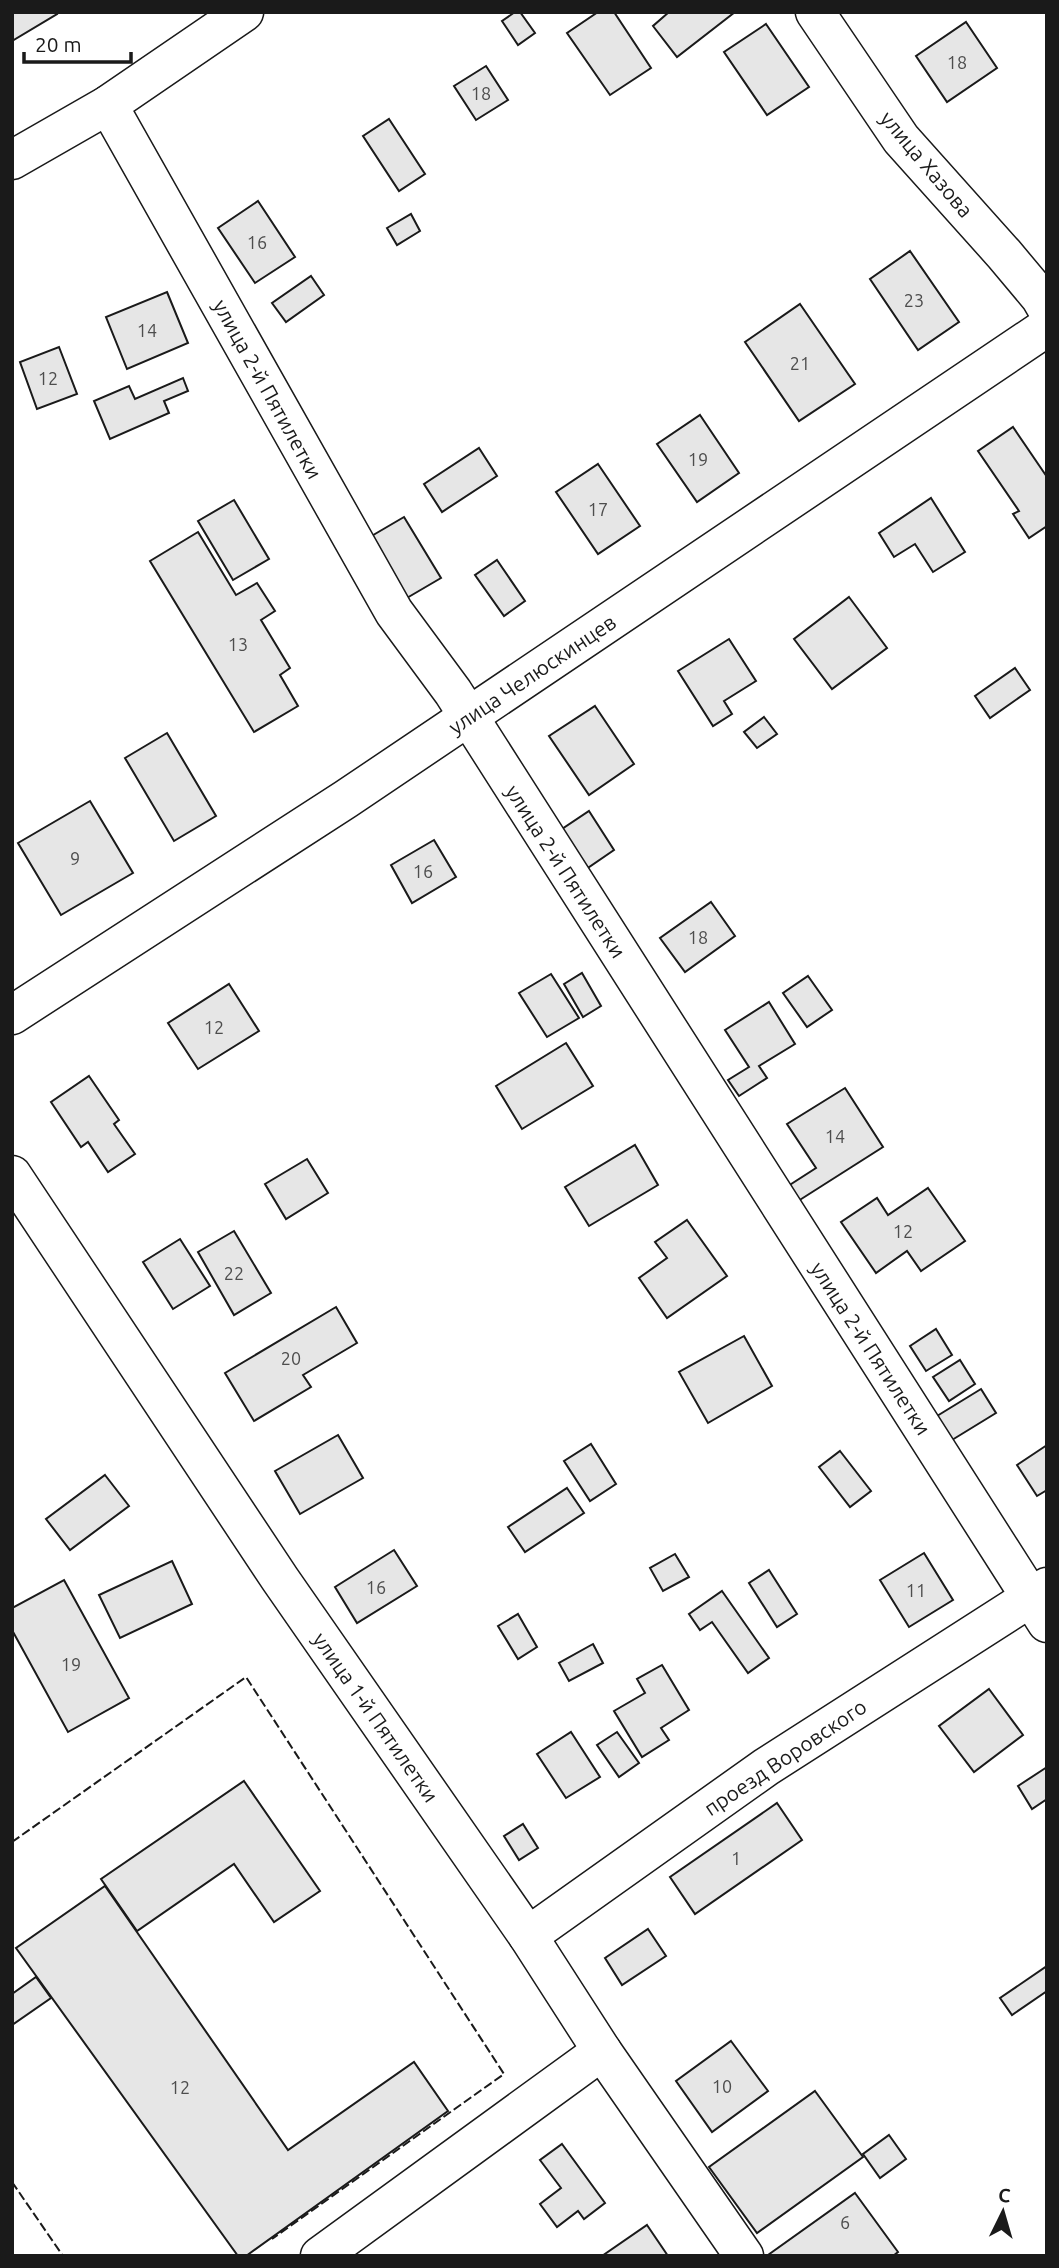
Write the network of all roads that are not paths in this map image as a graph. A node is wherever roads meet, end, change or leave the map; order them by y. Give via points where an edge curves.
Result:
1 (244, 12) edge
2 (815, 12) edge
3 (108, 105) junction
4 (12, 160) edge
5 (1047, 309) edge
6 (1047, 327) edge
7 (467, 717) junction
8 (12, 1015) edge
9 (12, 1175) edge
10 (1041, 1603) edge
11 (528, 1936) junction
12 (602, 2051) junction
13 (320, 2256) edge
14 (744, 2256) edge

1 - 3 street
2 - 5 street, улица Хазова via 901,139
3 - 4 street
3 - 7 street, улица 2-й Пятилетки via 394,612
6 - 7 street, улица Челюскинцев
7 - 8 street, улица Челюскинцев
7 - 10 street, улица 2-й Пятилетки
9 - 11 street, улица 1-й Пятилетки via 280,1579
10 - 11 street, проезд Воровского via 766,1767
11 - 12 street, улица 1-й Пятилетки
12 - 13 street
12 - 14 street, улица 1-й Пятилетки

